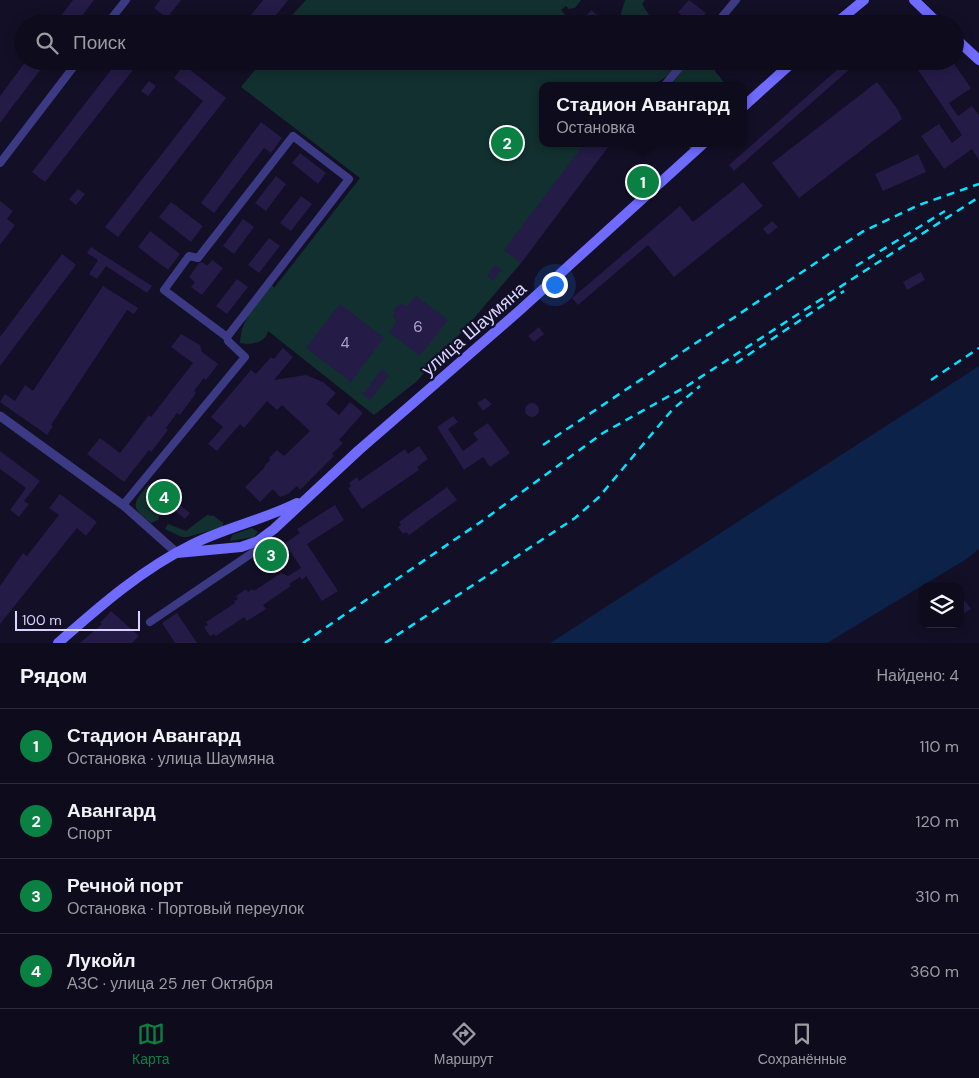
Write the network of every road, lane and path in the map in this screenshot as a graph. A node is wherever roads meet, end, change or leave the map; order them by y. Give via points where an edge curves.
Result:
1 (126, 0) edge
2 (736, 0) edge
3 (864, 0) edge
4 (914, 0) edge
5 (114, 15) edge
6 (724, 15) edge
7 (846, 15) edge
8 (930, 15) edge
9 (964, 46) edge
10 (979, 60) edge
11 (71, 70) edge
12 (677, 70) edge
13 (784, 70) edge
14 (667, 82) edge
15 (747, 103) edge
16 (695, 147) edge
17 (0, 163) edge
18 (227, 337) junction
19 (0, 416) edge
20 (309, 497) junction
21 (123, 505) junction
22 (252, 523) junction
23 (258, 541) junction
24 (177, 553) junction
25 (150, 622) dead end
26 (58, 643) edge

1 - 5 street
2 - 6 street
3 - 7 main road
4 - 8 main road
9 - 10 main road
11 - 17 street
12 - 14 street
13 - 15 main road
16 - 20 main road, улица Шаумяна
18 - 18 street via 164,290 189,256 198,258 293,136 349,179
18 - 21 street via 245,357
19 - 21 street
20 - 22 main road, улица Шаумяна
20 - 23 main road, улица Шаумяна
21 - 24 street
22 - 23 main road via 259,527
22 - 24 main road, улица Шаумяна via 210,536
23 - 24 main road, улица Шаумяна via 220,550
23 - 25 street via 261,547
24 - 26 main road via 128,583

